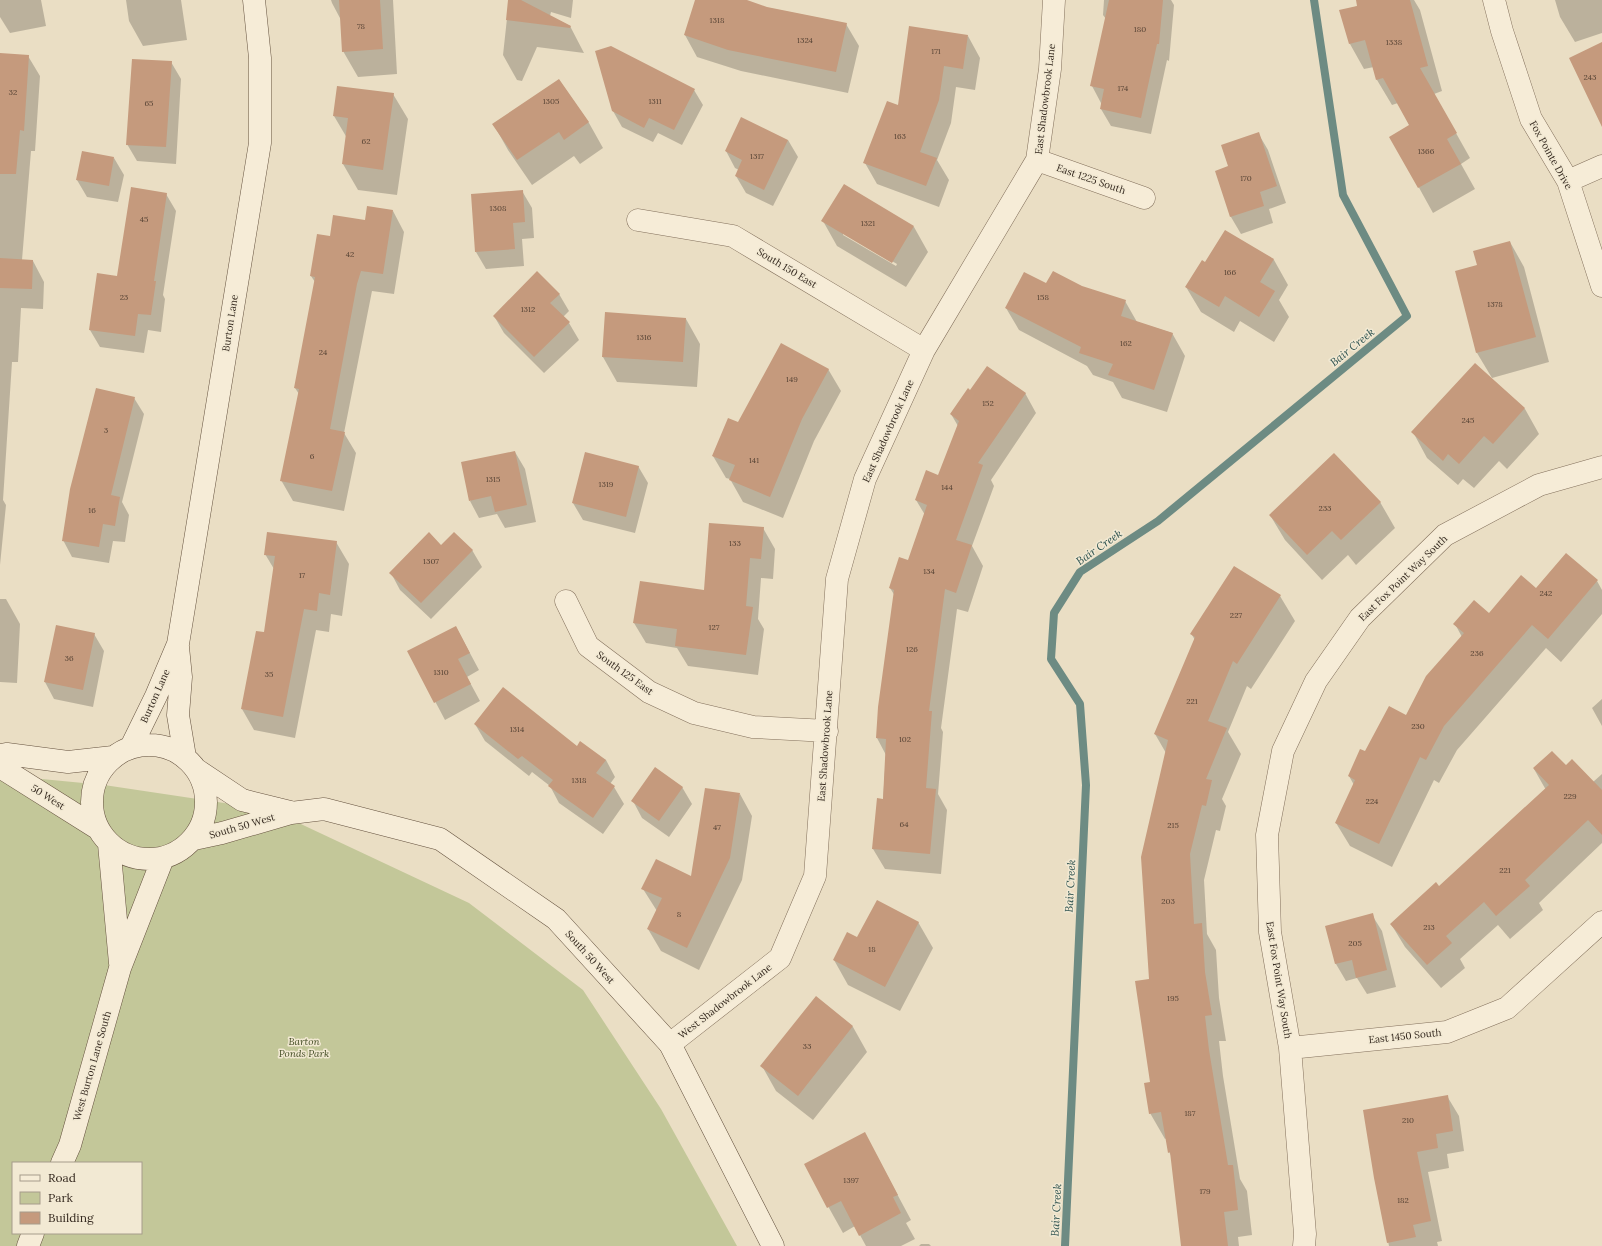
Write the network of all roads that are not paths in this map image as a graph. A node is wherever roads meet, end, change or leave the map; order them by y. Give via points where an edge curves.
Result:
1 (254, 0) edge
2 (1054, 0) edge
3 (1494, 0) edge
4 (1037, 160) junction
5 (1602, 166) edge
6 (1568, 181) junction
7 (1144, 198) dead end
8 (638, 220) dead end
9 (1602, 286) edge
10 (924, 350) junction
11 (1602, 467) edge
12 (566, 601) dead end
13 (178, 644) junction
14 (827, 731) junction
15 (122, 752) junction
16 (0, 755) edge
17 (191, 764) junction
18 (0, 767) edge
19 (291, 813) junction
20 (103, 836) junction
21 (194, 839) junction
22 (163, 858) junction
23 (1602, 922) edge
24 (780, 958) joint
25 (120, 968) junction
26 (670, 1044) junction
27 (1290, 1048) junction
28 (62, 1162) edge
29 (33, 1234) edge
30 (28, 1246) edge
31 (773, 1246) edge
32 (1304, 1246) edge

1 - 13 street, Burton Lane via 260,58 260,143
2 - 4 street, East Shadowbrook Lane via 1050,69
3 - 6 street, Fox Pointe Drive via 1531,119
4 - 7 street, East 1225 South
4 - 10 street, East Shadowbrook Lane
5 - 6 street
6 - 9 street, Fox Pointe Drive
8 - 10 street, South 150 East via 733,236
10 - 14 street, East Shadowbrook Lane via 865,479 837,579
11 - 27 street, East Fox Point Way South via 1539,486 1445,535 1360,618 1316,681 1283,750 1267,835 1270,932
12 - 14 street, South 125 East via 588,646 649,692 694,713 753,727
13 - 15 street, Burton Lane via 156,696
13 - 17 street, Burton Lane via 181,677 178,715
14 - 24 street, East Shadowbrook Lane via 815,876
15 - 16 street via 68,762
15 - 17 street via 150,744 169,748
15 - 20 street via 100,771 92,790 92,809
17 - 19 street, South 50 West via 242,800
17 - 21 street via 205,787 207,805 203,823
18 - 20 street, 50 West
19 - 21 street, South 50 West
19 - 26 street, South 50 West via 324,809 440,839 556,919
20 - 22 street via 125,855 144,860
20 - 25 street, West Burton Lane South
21 - 22 street via 180,852
22 - 25 street, West Burton Lane South
23 - 27 street, East 1450 South via 1508,1008 1447,1032
24 - 26 street, West Shadowbrook Lane
25 - 28 street, West Burton Lane South via 70,1145
26 - 31 street, South 50 West
27 - 32 street, East Fox Point Way South
29 - 30 street

